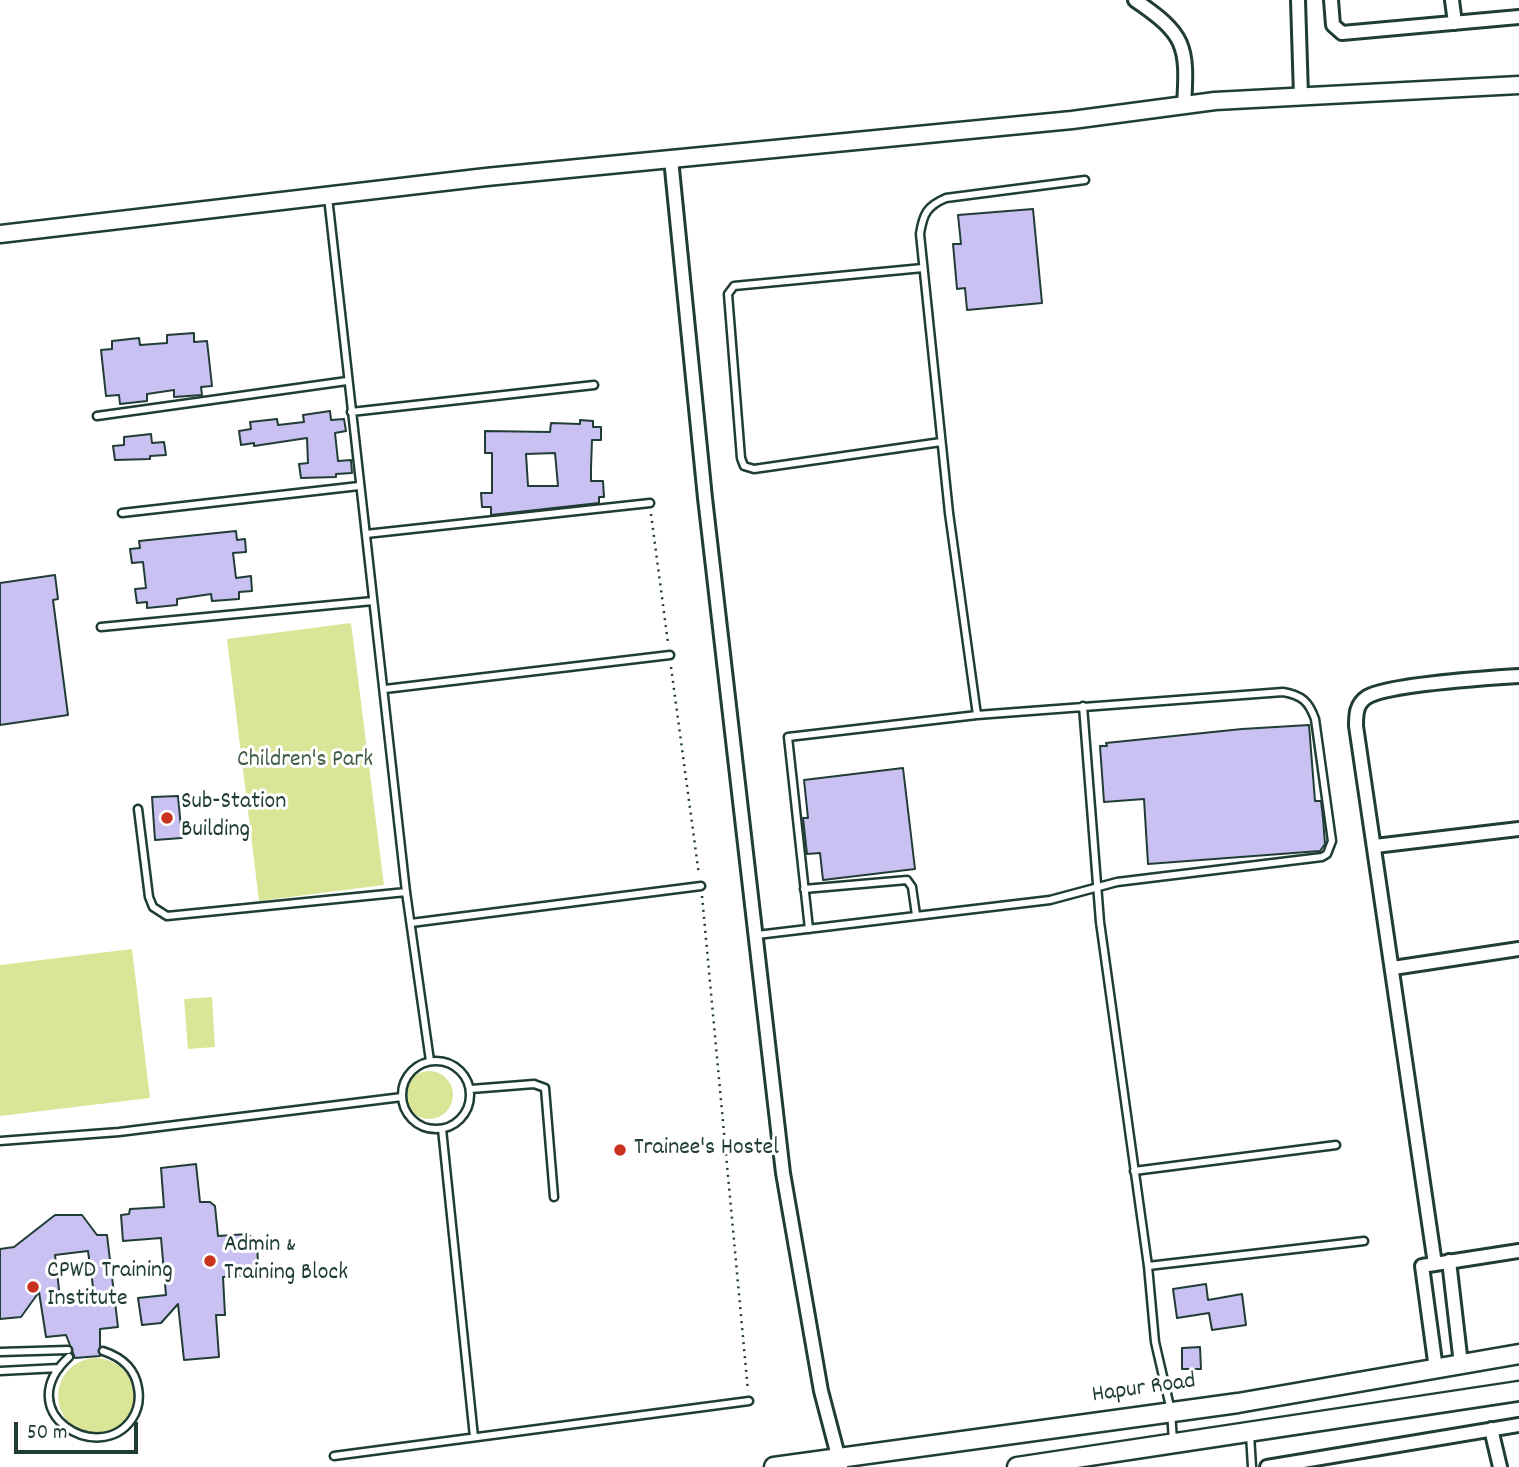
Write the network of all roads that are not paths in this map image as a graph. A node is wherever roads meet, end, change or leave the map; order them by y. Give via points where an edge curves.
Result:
1 (1135, 0) edge
2 (1298, 0) edge
3 (1331, 0) edge
4 (1452, 0) edge
5 (1519, 17) edge
6 (1455, 23) junction
7 (1519, 85) edge
8 (1301, 96) junction
9 (1184, 105) junction
10 (671, 159) junction
11 (1085, 180) dead end
12 (328, 195) junction
13 (0, 234) edge
14 (923, 268) junction
15 (347, 381) junction
16 (594, 385) dead end
17 (351, 412) junction
18 (97, 416) dead end
19 (941, 442) junction
20 (359, 486) junction
21 (650, 503) road end
22 (122, 513) dead end
23 (366, 534) junction
24 (373, 601) junction
25 (101, 627) dead end
26 (670, 655) road end
27 (1519, 676) edge
28 (385, 689) junction
29 (1083, 706) junction
30 (977, 715) junction
31 (138, 808) dead end
32 (1519, 828) edge
33 (1375, 846) junction
34 (701, 886) road end
35 (1098, 887) junction
36 (804, 889) junction
37 (406, 892) junction
38 (916, 915) junction
39 (411, 923) junction
40 (809, 929) junction
41 (757, 934) junction
42 (1519, 949) edge
43 (1393, 968) junction
44 (430, 1060) junction
45 (471, 1088) junction
46 (402, 1097) junction
47 (442, 1129) junction
48 (0, 1142) edge
49 (1336, 1145) dead end
50 (1134, 1171) junction
51 (554, 1197) dead end
52 (1364, 1241) dead end
53 (1519, 1251) edge
54 (1442, 1262) junction
55 (1148, 1266) junction
56 (0, 1352) edge
57 (103, 1352) dead end
58 (1519, 1354) edge
59 (1461, 1364) junction
60 (58, 1368) junction
61 (1436, 1369) junction
62 (0, 1371) edge
63 (1519, 1391) edge
64 (749, 1401) road end
65 (1171, 1411) junction
66 (1519, 1425) edge
67 (1491, 1429) junction
68 (1250, 1432) junction
69 (474, 1437) junction
70 (1173, 1443) junction
71 (334, 1456) dead end
72 (839, 1463) edge
73 (774, 1467) edge
74 (1017, 1467) edge
75 (1252, 1467) edge
76 (1267, 1467) edge
77 (1500, 1467) edge

1 - 9 street via 1167,22 1186,56
2 - 8 street
3 - 6 street via 1333,25 1342,33
4 - 6 street
5 - 6 street
7 - 8 street
8 - 9 street
9 - 10 street
10 - 12 street
10 - 41 street via 705,498
11 - 14 lane via 946,198 932,205 922,216
12 - 13 street
12 - 15 lane
14 - 19 lane
14 - 19 lane via 734,286 728,294 740,458 744,466 754,469
15 - 17 lane
15 - 18 lane
16 - 17 lane
17 - 20 lane
19 - 30 lane
20 - 22 lane
20 - 23 lane
21 - 23 lane
23 - 24 lane
24 - 25 lane
24 - 28 lane
26 - 28 lane
27 - 33 street via 1398,688 1361,702 1356,726
28 - 37 lane
29 - 30 lane
29 - 35 lane
29 - 35 lane via 1283,692 1301,697 1315,719 1332,841 1322,857
30 - 36 lane via 788,737
31 - 37 lane via 149,897 153,907 167,916
32 - 33 street
33 - 43 street
34 - 39 lane
35 - 38 lane via 1050,900
35 - 50 lane
36 - 38 lane via 907,880
36 - 40 lane
37 - 39 lane
38 - 40 lane
39 - 44 lane
40 - 41 lane
41 - 72 street via 783,1172 821,1391
42 - 43 street
43 - 54 street
44 - 45 lane via 460,1070
44 - 46 lane via 411,1071
45 - 47 lane via 461,1119
45 - 51 lane via 534,1084 545,1088
46 - 47 lane via 412,1119
46 - 48 lane
47 - 69 lane
49 - 50 lane
50 - 55 lane
52 - 55 lane
53 - 54 street
54 - 59 street
54 - 61 street via 1422,1266
55 - 65 lane via 1155,1342
56 - 60 lane via 69,1354
57 - 60 lane via 124,1361 139,1391 130,1424 111,1437 89,1441 59,1425 49,1393
58 - 59 main road, Hapur Road
59 - 61 main road, Hapur Road
60 - 62 lane
61 - 65 main road, Hapur Road
63 - 68 main road
64 - 69 lane
65 - 70 lane
65 - 72 main road, Hapur Road
66 - 67 street
67 - 76 street
67 - 77 street
68 - 70 main road
68 - 75 lane
69 - 71 lane
70 - 74 main road
72 - 73 main road, Hapur Road

